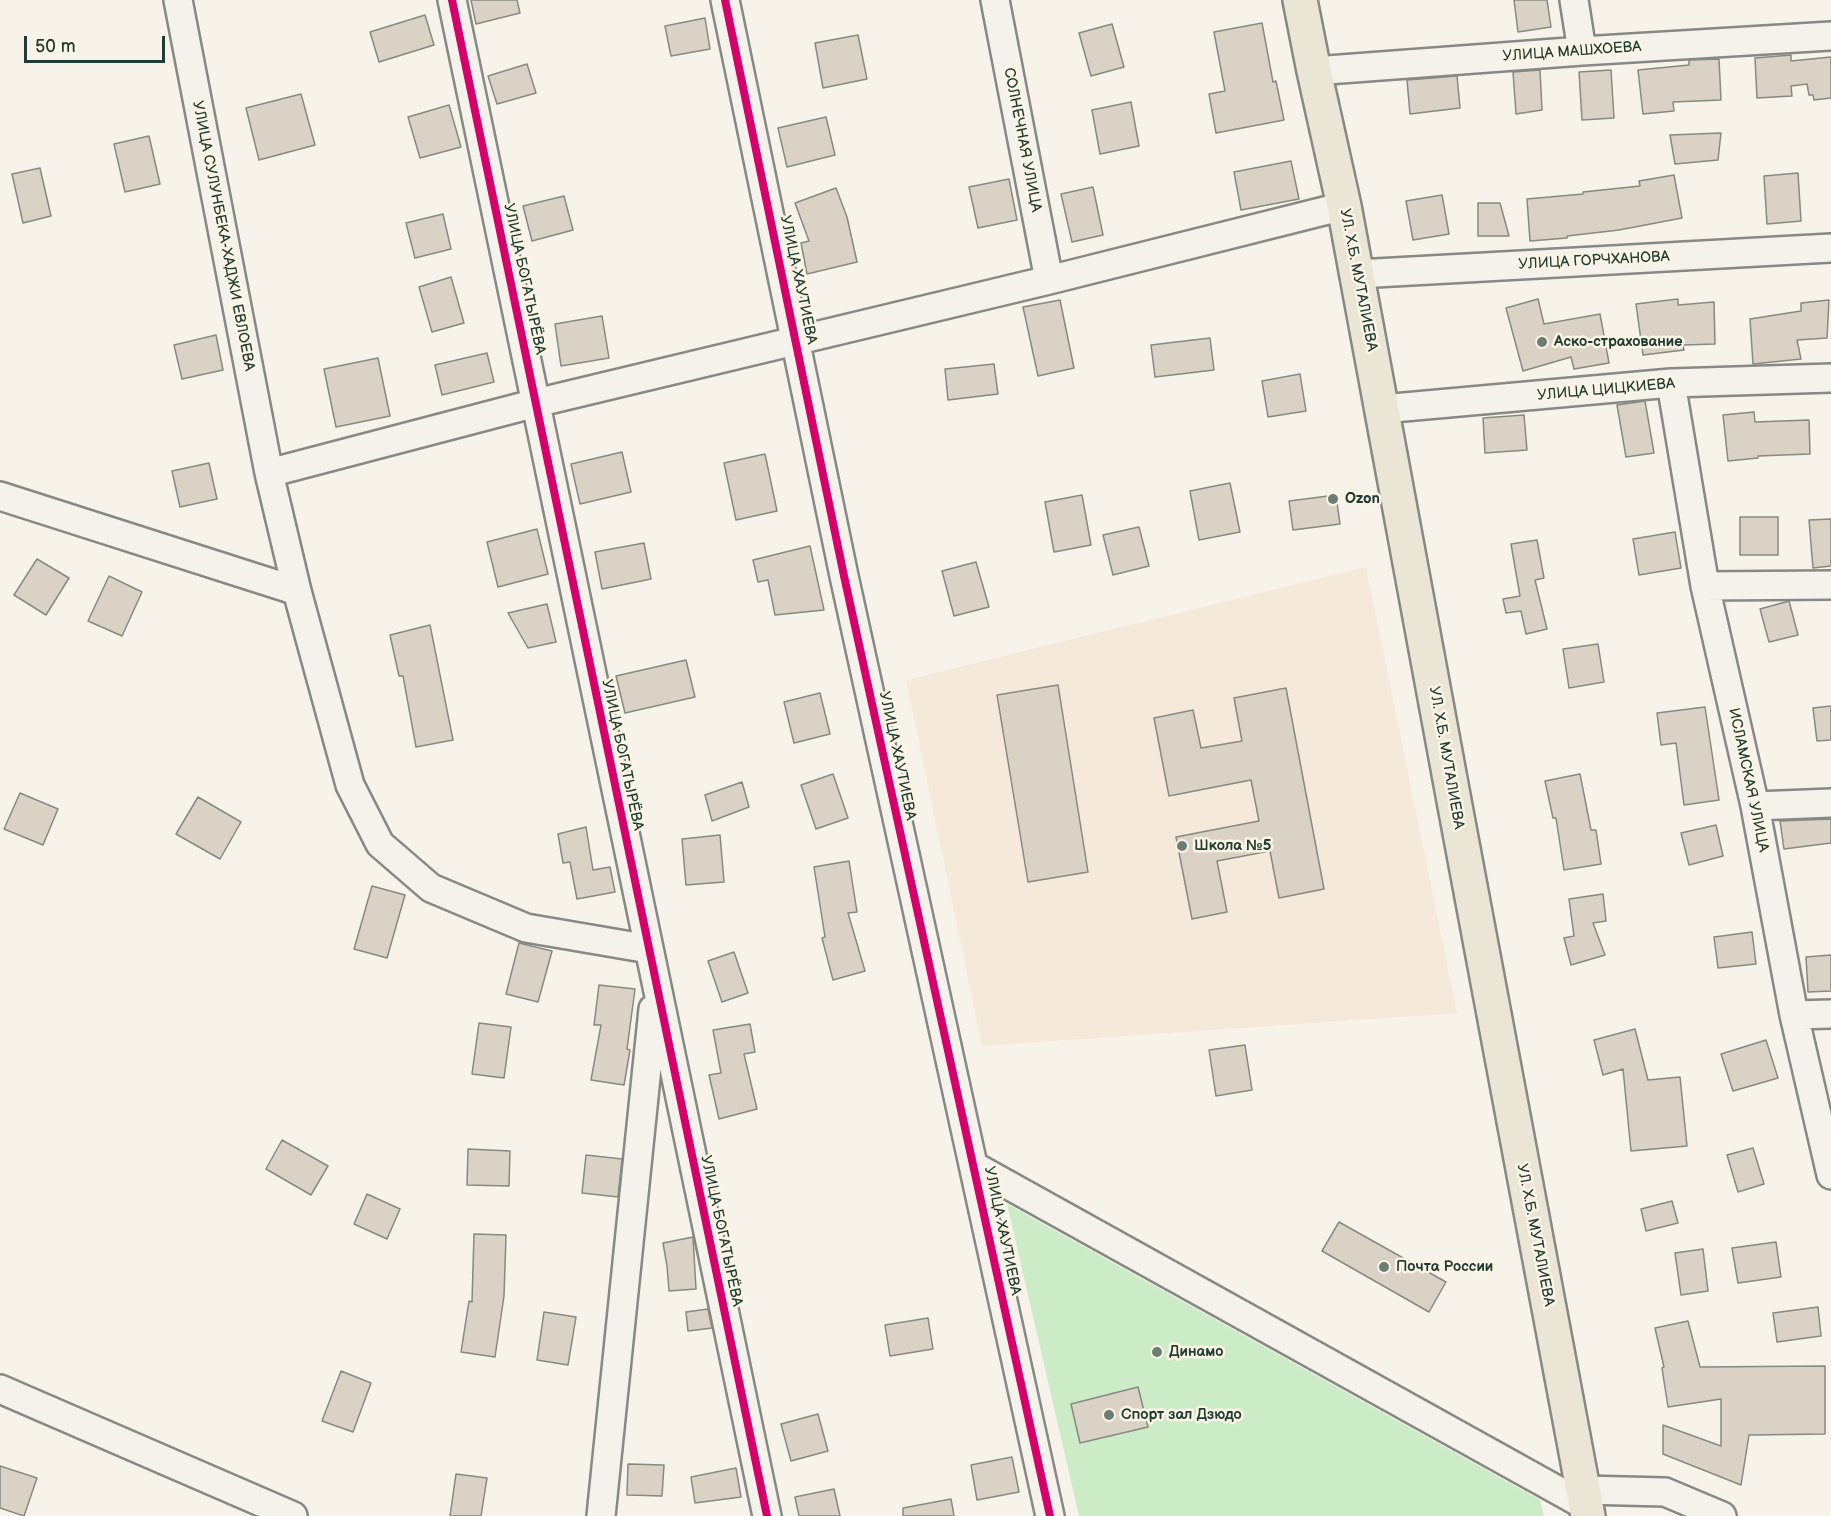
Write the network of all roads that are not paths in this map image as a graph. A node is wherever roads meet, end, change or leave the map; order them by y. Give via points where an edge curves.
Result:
1 (178, 0) edge
2 (452, 0) edge
3 (726, 0) edge
4 (995, 0) edge
5 (1300, 0) edge
6 (1574, 0) edge
7 (1831, 36) edge
8 (1582, 51) junction
9 (1314, 71) junction
10 (1344, 206) junction
11 (1831, 248) edge
12 (1357, 274) junction
13 (1049, 280) junction
14 (796, 342) junction
15 (1831, 378) edge
16 (1671, 383) junction
17 (536, 403) junction
18 (1382, 409) junction
19 (269, 473) junction
20 (0, 496) edge
21 (1831, 585) edge
22 (1705, 586) junction
23 (297, 591) junction
24 (1831, 803) edge
25 (1755, 806) junction
26 (649, 949) junction
27 (655, 984) junction
28 (1831, 1014) edge
29 (1794, 1015) junction
30 (974, 1166) junction
31 (1831, 1175) edge
32 (0, 1389) edge
33 (1586, 1504) edge
34 (293, 1516) edge
35 (601, 1516) edge
36 (767, 1516) edge
37 (1050, 1516) edge
38 (1722, 1516) edge

1 - 19 street, УЛИЦА СУЛУНБЕКА-ХАДЖИ ЕВЛОЕВА
2 - 17 street, УЛИЦА БОГАТЫРЁВА
3 - 14 street, УЛИЦА ХАУТИЕВА
4 - 13 street, СОЛНЕЧНАЯ УЛИЦА
5 - 9 main road, УЛ. Х.Б. МУТАЛИЕВА
6 - 8 street
7 - 8 street, УЛИЦА МАШХОЕВА
8 - 9 street, УЛИЦА МАШХОЕВА
9 - 10 main road, УЛ. Х.Б. МУТАЛИЕВА
10 - 12 main road, УЛ. Х.Б. МУТАЛИЕВА
10 - 13 street
11 - 12 street, УЛИЦА ГОРЧХАНОВА
12 - 18 main road, УЛ. Х.Б. МУТАЛИЕВА
13 - 14 street
14 - 17 street
14 - 30 street, УЛИЦА ХАУТИЕВА
15 - 16 street, УЛИЦА ЦИЦКИЕВА
16 - 18 street, УЛИЦА ЦИЦКИЕВА
16 - 22 street, ИСЛАМСКАЯ УЛИЦА
17 - 19 street
17 - 26 street, УЛИЦА БОГАТЫРЁВА
18 - 33 main road, УЛ. Х.Б. МУТАЛИЕВА
19 - 23 street, УЛИЦА СУЛУНБЕКА-ХАДЖИ ЕВЛОЕВА
20 - 23 street
21 - 22 street
22 - 25 street, ИСЛАМСКАЯ УЛИЦА
23 - 26 street, УЛИЦА СУЛУНБЕКА-ХАДЖИ ЕВЛОЕВА via 351,785 380,844 431,888 526,928
24 - 25 street
25 - 29 street, ИСЛАМСКАЯ УЛИЦА
26 - 27 street, УЛИЦА БОГАТЫРЁВА
27 - 35 street
27 - 36 street, УЛИЦА БОГАТЫРЁВА
28 - 29 street
29 - 31 street, ИСЛАМСКАЯ УЛИЦА
30 - 33 street
30 - 37 street, УЛИЦА ХАУТИЕВА
32 - 34 street
33 - 38 street via 1665,1492

